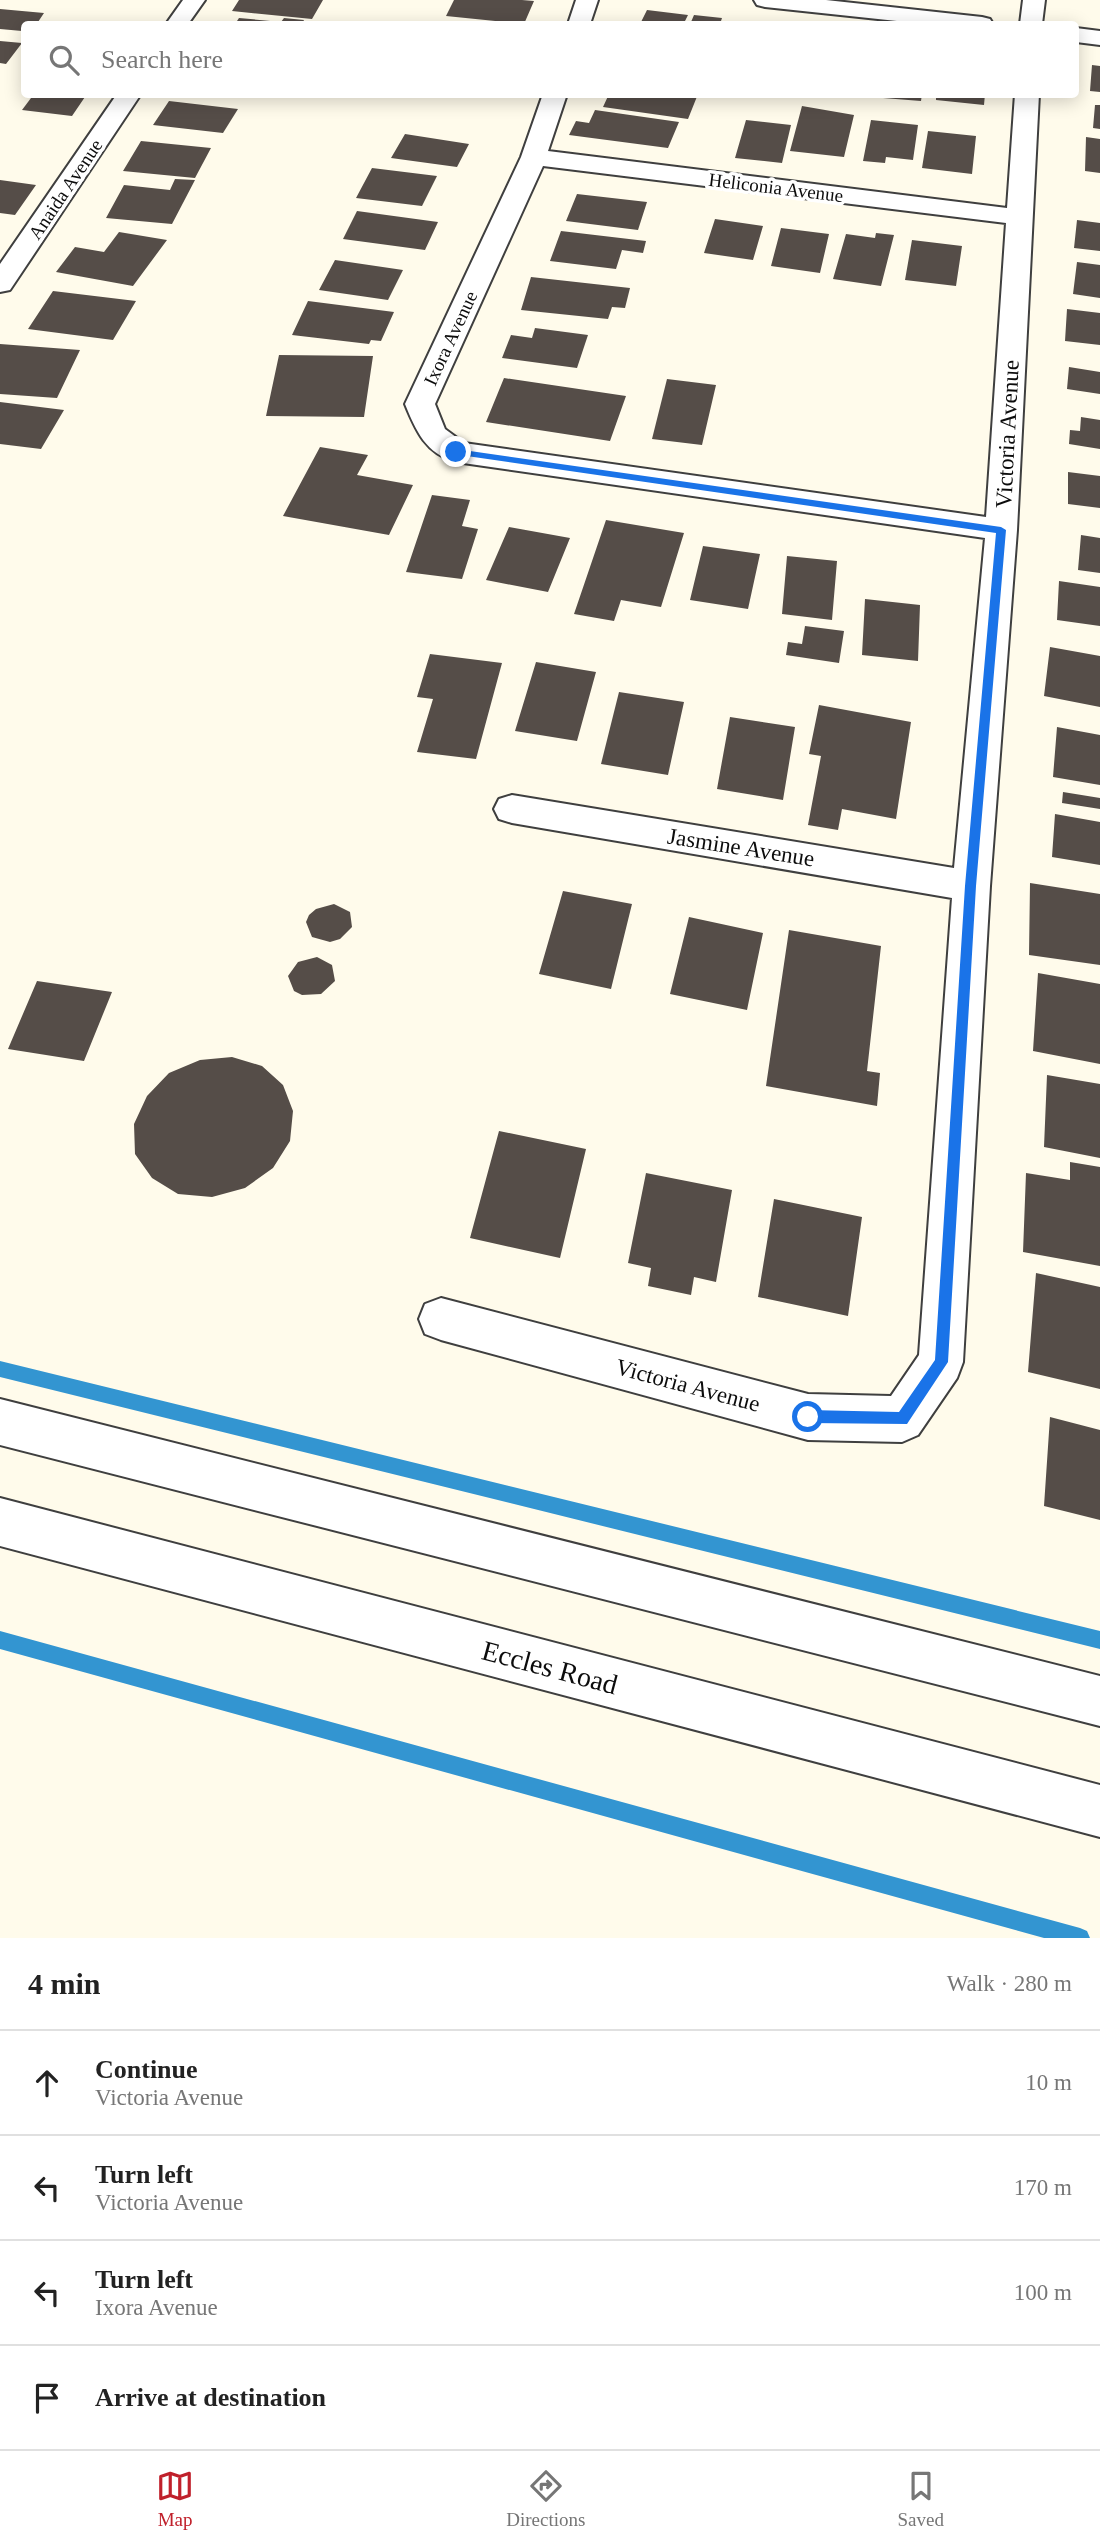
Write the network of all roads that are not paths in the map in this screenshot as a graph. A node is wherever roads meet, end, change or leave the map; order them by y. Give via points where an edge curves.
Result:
1 (194, 0) edge
2 (587, 0) edge
3 (765, 0) edge
4 (1034, 0) edge
5 (179, 21) edge
6 (580, 21) edge
7 (955, 21) edge
8 (1031, 21) edge
9 (1079, 35) edge
10 (1100, 38) edge
11 (126, 98) edge
12 (554, 98) edge
13 (1027, 98) edge
14 (534, 157) junction
15 (1019, 218) junction
16 (0, 284) edge
17 (1001, 530) junction
18 (512, 809) dead end
19 (971, 886) junction
20 (441, 1319) dead end
21 (0, 1422) edge
22 (0, 1522) edge
23 (1100, 1701) edge
24 (1100, 1811) edge

1 - 5 street
2 - 6 street
3 - 7 street
4 - 8 street
9 - 10 street
11 - 16 street, Anaida Avenue
12 - 14 street, Ixora Avenue
13 - 15 street, Victoria Avenue
14 - 15 street, Heliconia Avenue
14 - 17 street, Ixora Avenue via 420,404 432,434 456,452
15 - 17 street, Victoria Avenue
17 - 19 street, Victoria Avenue
18 - 19 street, Jasmine Avenue
19 - 20 street, Victoria Avenue via 941,1362 902,1419 808,1417
21 - 23 street
22 - 24 street, Eccles Road

